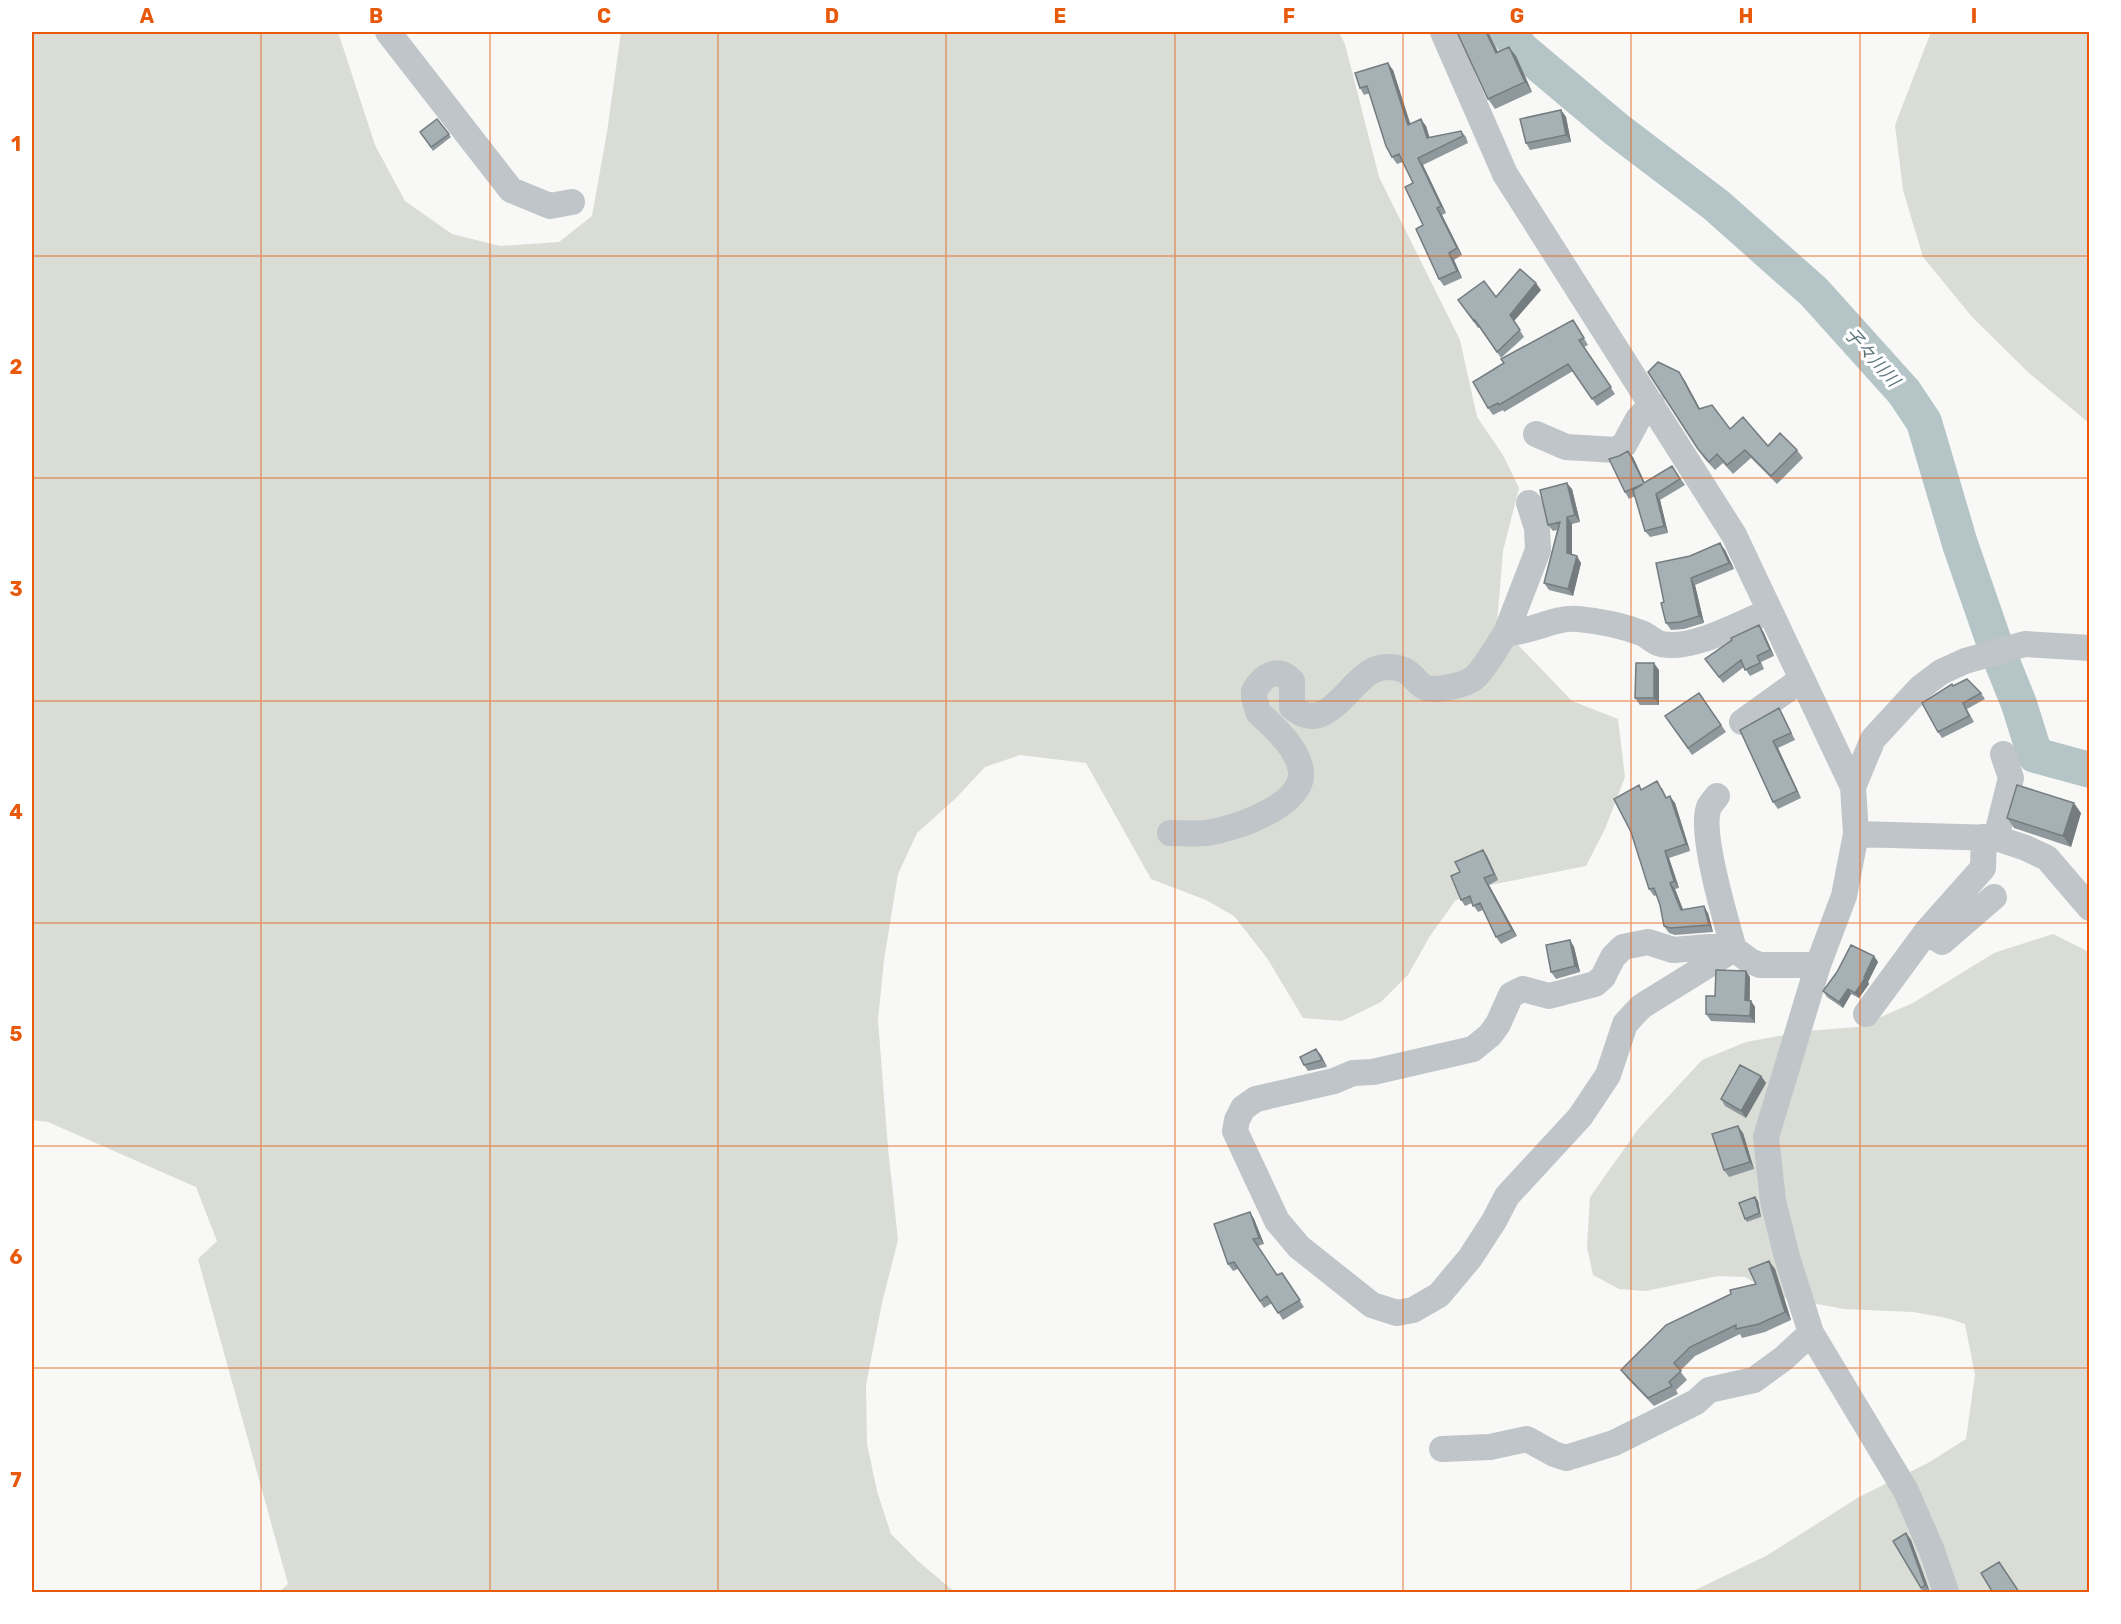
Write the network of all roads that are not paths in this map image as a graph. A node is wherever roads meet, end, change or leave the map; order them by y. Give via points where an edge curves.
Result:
1 (388, 32) edge
2 (1443, 32) edge
3 (572, 202) dead end
4 (1652, 404) junction
5 (1536, 434) dead end
6 (1529, 503) dead end
7 (1770, 611) junction
8 (1506, 633) junction
9 (2090, 648) edge
10 (1802, 679) junction
11 (1742, 722) dead end
12 (2003, 754) dead end
13 (1852, 787) junction
14 (1717, 796) dead end
15 (1170, 833) dead end
16 (1856, 834) junction
17 (1990, 837) junction
18 (2047, 858) junction
19 (2090, 885) edge
20 (1995, 897) dead end
21 (2090, 908) edge
22 (1927, 931) junction
23 (1734, 947) junction
24 (1818, 964) junction
25 (1866, 1014) dead end
26 (1811, 1334) junction
27 (1442, 1449) dead end
28 (1946, 1593) edge

1 - 3 street via 511,190 550,206
2 - 4 street via 1505,174
4 - 5 street via 1638,419 1624,445 1616,450 1566,447
4 - 7 street via 1734,534
6 - 8 street via 1538,528 1538,550
7 - 8 street via 1694,642 1669,646 1614,624 1578,619
7 - 10 street
8 - 15 street via 1474,678 1466,683 1424,688 1403,668 1384,667 1361,679 1342,701 1321,713 1308,715 1297,711 1292,706 1292,681 1287,675 1266,675 1254,691 1255,704 1294,750 1301,769 1297,791 1265,814 1215,832
9 - 13 street via 2025,644 1941,672 1920,688 1873,739
10 - 11 street
10 - 13 street
12 - 17 street via 2011,778
13 - 16 street
14 - 23 street via 1709,808 1710,851
16 - 17 street
16 - 24 street via 1844,896
17 - 18 street
17 - 22 street via 1983,868
18 - 19 street via 2068,863
18 - 21 street
20 - 22 street via 1942,942
22 - 25 street
23 - 23 street via 1673,950 1648,942 1623,947 1594,984 1549,996 1523,989 1511,995 1498,1024 1473,1049 1353,1073 1256,1099 1244,1108 1235,1131 1277,1221 1299,1247 1372,1305 1397,1313 1413,1310 1439,1295 1470,1258 1507,1196 1580,1117 1608,1075 1625,1024 1642,1006
23 - 24 street via 1750,962 1760,965
24 - 26 street via 1766,1137 1773,1201
26 - 27 street via 1754,1380 1709,1390 1696,1402 1604,1446 1566,1458 1527,1439 1490,1447
26 - 28 street via 1906,1491

